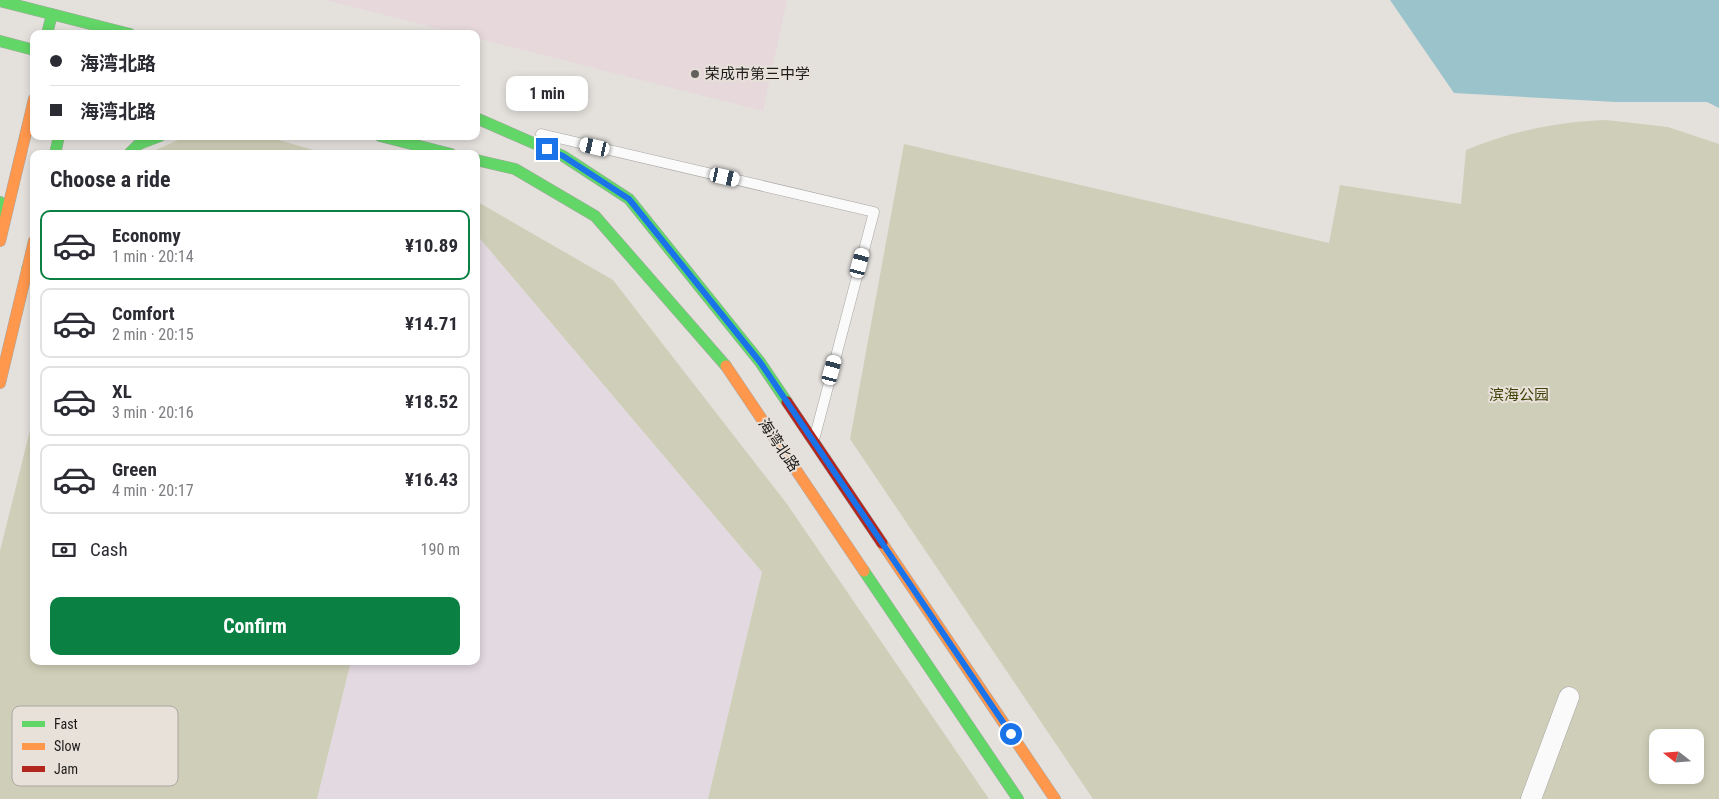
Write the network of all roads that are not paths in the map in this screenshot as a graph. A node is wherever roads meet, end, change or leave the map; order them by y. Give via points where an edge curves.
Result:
1 (0, 1) edge
2 (52, 14) junction
3 (82, 28) edge
4 (48, 30) edge
5 (98, 30) edge
6 (0, 41) edge
7 (30, 49) edge
8 (30, 116) edge
9 (480, 119) edge
10 (150, 140) edge
11 (396, 140) edge
12 (133, 150) edge
13 (435, 150) edge
14 (480, 161) edge
15 (0, 202) edge
16 (4, 226) junction
17 (0, 240) edge
18 (30, 265) edge
19 (0, 383) edge
20 (814, 442) junction
21 (1569, 697) dead end
22 (1018, 799) edge
23 (1055, 799) edge
24 (1531, 799) edge

1 - 2 main road
2 - 3 main road
2 - 4 main road
3 - 5 main road
6 - 7 main road
8 - 16 main road
9 - 20 main road, 海湾北路 via 563,156 629,199 760,362
9 - 20 lane via 874,212
10 - 12 main road
11 - 13 main road
14 - 22 main road, 海湾北路 via 515,169 595,216 719,356
15 - 16 main road
16 - 17 main road
18 - 19 main road
20 - 23 main road, 海湾北路
21 - 24 street

